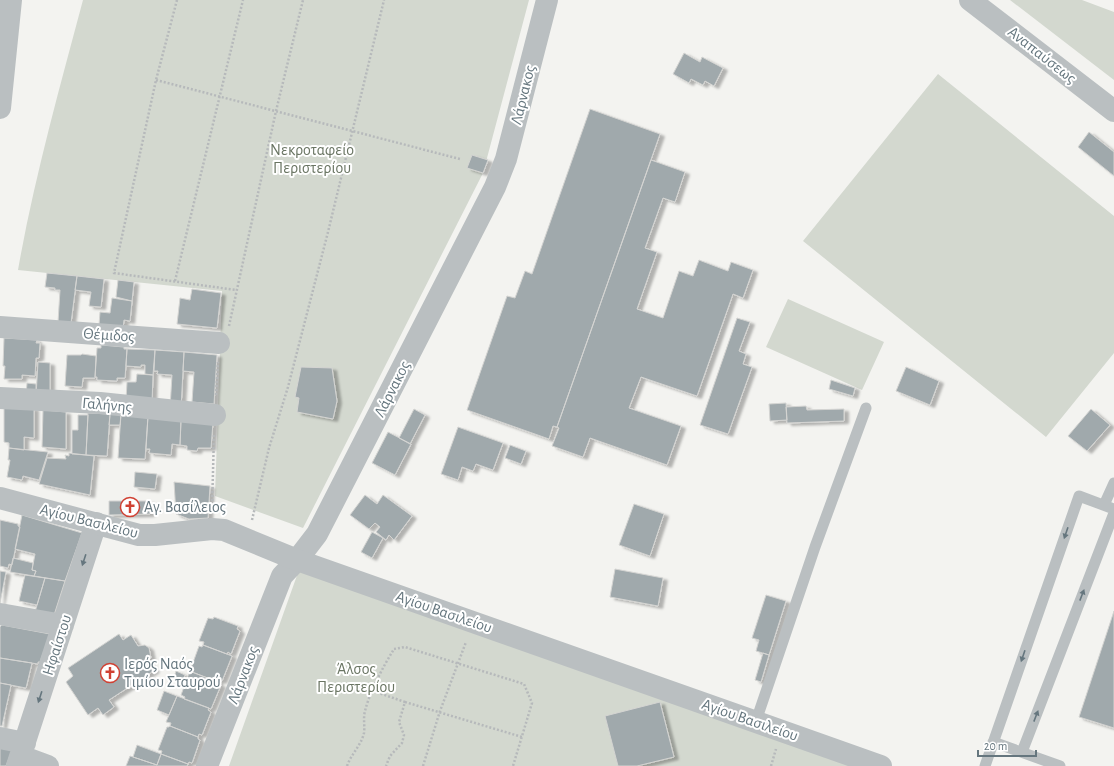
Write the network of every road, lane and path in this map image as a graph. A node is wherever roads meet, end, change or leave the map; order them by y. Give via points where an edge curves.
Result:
1 (11, 0) edge
2 (177, 0) edge
3 (243, 0) edge
4 (303, 0) edge
5 (384, 0) edge
6 (547, 0) edge
7 (970, 0) edge
8 (156, 80) junction
9 (220, 97) junction
10 (0, 108) edge
11 (276, 111) junction
12 (1114, 111) edge
13 (351, 131) junction
14 (460, 159) dead end
15 (175, 282) junction
16 (236, 290) junction
17 (0, 327) edge
18 (224, 335) joint
19 (0, 398) edge
20 (866, 408) dead end
21 (214, 415) dead end
22 (1114, 483) edge
23 (0, 498) edge
24 (1109, 507) edge
25 (1114, 512) edge
26 (96, 523) junction
27 (247, 539) junction
28 (298, 560) junction
29 (0, 614) edge
30 (63, 625) junction
31 (457, 663) junction
32 (373, 691) junction
33 (405, 702) junction
34 (440, 711) junction
35 (756, 721) junction
36 (522, 737) junction
37 (0, 738) edge
38 (993, 742) junction
39 (1022, 752) junction
40 (21, 755) edge
41 (48, 766) edge
42 (208, 766) edge
43 (347, 766) edge
44 (386, 766) edge
45 (423, 766) edge
46 (512, 766) edge
47 (882, 766) edge
48 (985, 766) edge
49 (1060, 766) edge

1 - 10 street
2 - 8 path
3 - 9 path
4 - 11 path
5 - 13 path
6 - 28 street, Λάρνακος via 506,159 495,187 318,534
7 - 12 street, Αναπαύσεως
8 - 9 path
8 - 15 path via 114,273
9 - 11 path
9 - 15 path
11 - 13 path
11 - 16 path
13 - 14 path
13 - 27 path via 326,239
15 - 16 path
16 - 18 path
17 - 18 street, Θέμιδος
19 - 21 street, Γαλήνης via 100,403
20 - 35 lane via 814,548
22 - 24 lane
23 - 26 street, Αγίου Βασιλείου
24 -> 38 lane via 1079,496
39 -> 25 lane
26 - 27 street, Αγίου Βασιλείου via 139,534 154,535 224,530
26 -> 30 street, Ηφαίστου
27 - 28 street, Αγίου Βασιλείου
28 - 35 street, Αγίου Βασιλείου
28 - 42 street, Λάρνακος via 282,576
29 - 30 street
30 -> 40 street, Ηφαίστου
31 - 32 path via 405,647 394,649
31 - 34 path
31 - 36 path via 524,684 532,704
32 - 33 path
32 - 43 path via 365,712 364,732 359,747
33 - 34 path
33 - 44 path via 399,722 404,735 402,743 390,756
34 - 36 path
34 - 45 path
35 - 47 street, Αγίου Βασιλείου
36 - 46 path
37 - 40 street
38 - 39 lane
38 - 48 lane
39 - 49 lane
40 - 41 street

